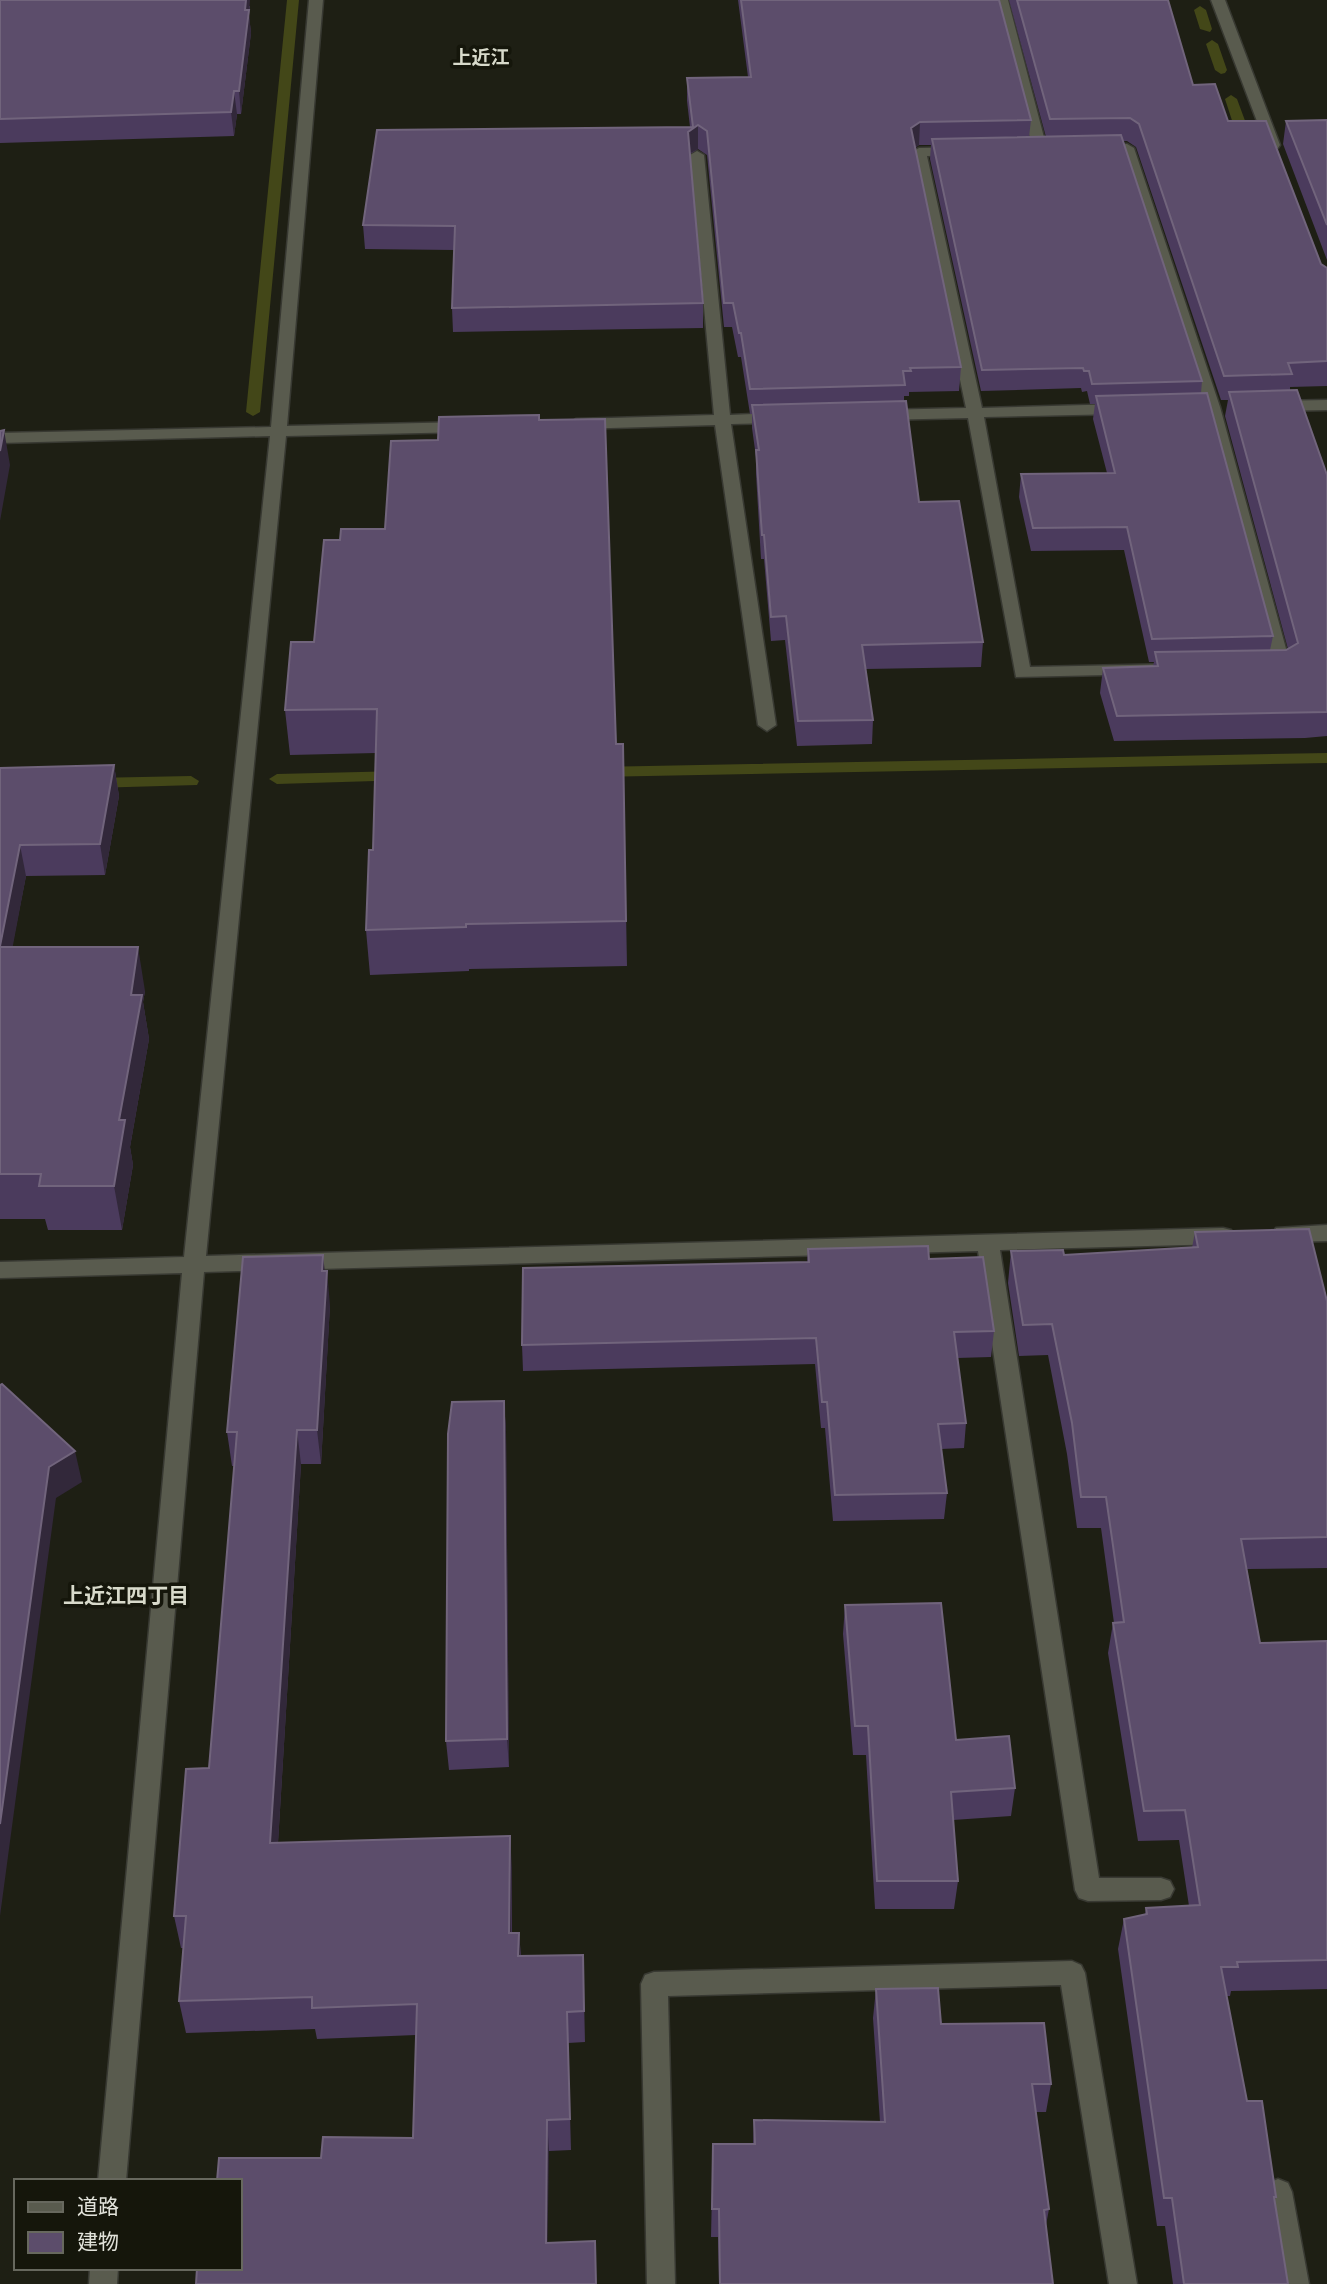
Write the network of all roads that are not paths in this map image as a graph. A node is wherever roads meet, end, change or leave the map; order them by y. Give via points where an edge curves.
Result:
1 (316, 0) edge
2 (1001, 0) edge
3 (1218, 0) edge
4 (1040, 149) junction
5 (697, 155) dead end
6 (1277, 157) edge
7 (1327, 405) edge
8 (1263, 406) edge
9 (1142, 409) edge
10 (975, 413) junction
11 (869, 415) edge
12 (789, 418) edge
13 (722, 419) junction
14 (555, 425) edge
15 (486, 427) edge
16 (278, 434) junction
17 (0, 438) edge
18 (767, 725) dead end
19 (1327, 1233) edge
20 (988, 1242) junction
21 (194, 1264) junction
22 (0, 1270) edge
23 (1161, 1889) dead end
24 (112, 2179) edge
25 (1278, 2192) edge
26 (661, 2284) edge
27 (1124, 2284) edge
28 (1295, 2284) edge

1 - 16 street
2 - 4 street
3 - 6 street
4 - 10 street via 919,152
4 - 10 street via 1127,148 1211,407 1282,667 1022,673
5 - 13 street
7 - 8 street
9 - 10 street
10 - 11 street
12 - 13 street
13 - 14 street
13 - 18 street
15 - 16 street
16 - 17 street
16 - 21 street
19 - 20 street
20 - 21 street
20 - 23 street via 1088,1890
21 - 22 street
21 - 24 street
25 - 28 street
26 - 27 street via 653,1984 1072,1973

